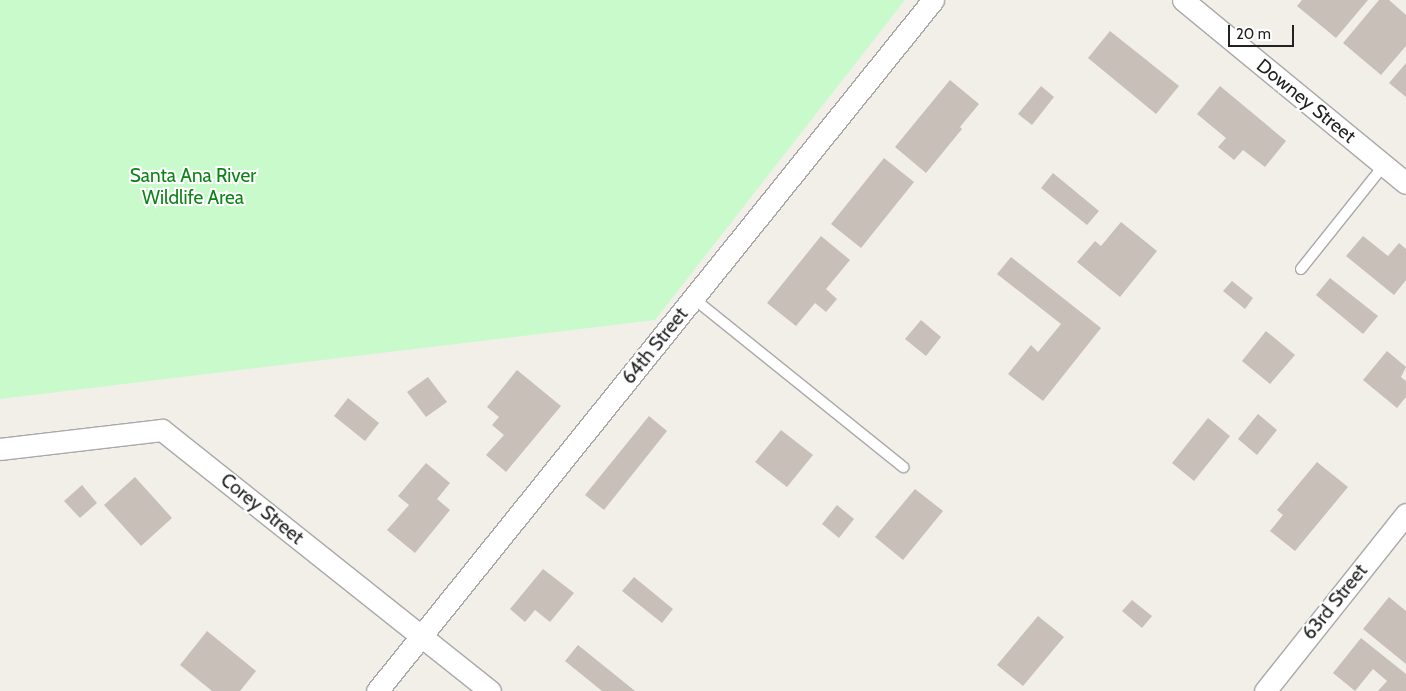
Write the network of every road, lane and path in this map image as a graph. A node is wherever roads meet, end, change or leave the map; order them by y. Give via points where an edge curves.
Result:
1 (933, 0) edge
2 (1183, 0) edge
3 (1384, 165) junction
4 (1406, 183) edge
5 (1301, 269) dead end
6 (694, 298) junction
7 (0, 449) edge
8 (903, 467) dead end
9 (1406, 514) edge
10 (422, 636) junction
11 (377, 691) edge
12 (490, 691) edge
13 (1265, 691) edge

1 - 6 street, 64th Street
2 - 3 street, Downey Street
3 - 4 street, Downey Street
3 - 5 lane
6 - 8 lane
6 - 10 street, 64th Street
7 - 10 street, Corey Street via 162,430
9 - 13 street, 63rd Street
10 - 11 street, 64th Street
10 - 12 street, Corey Street

